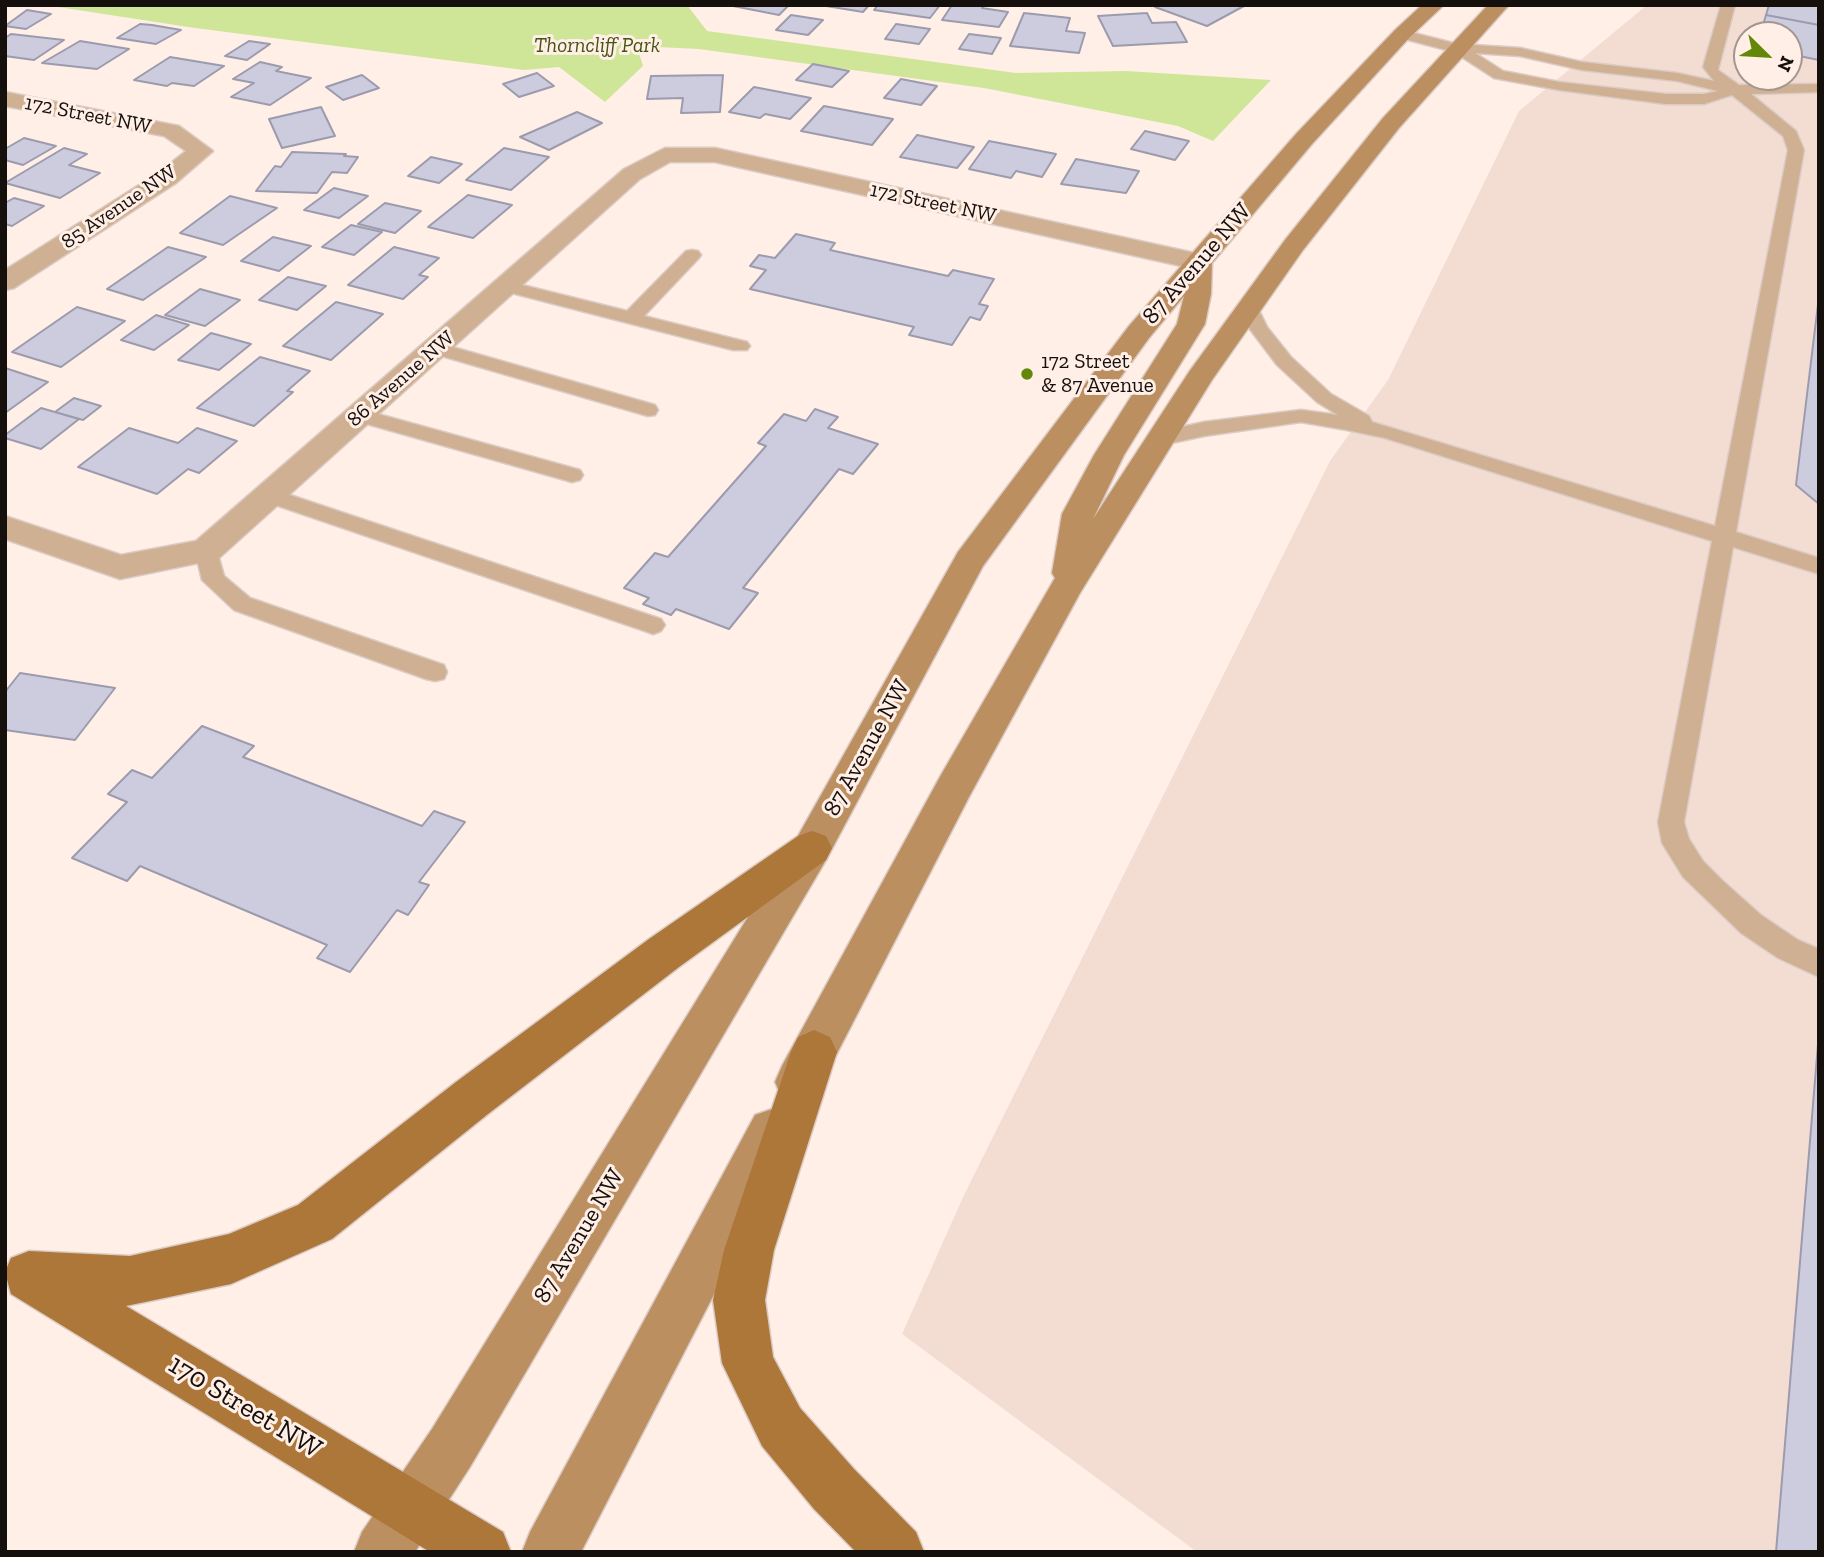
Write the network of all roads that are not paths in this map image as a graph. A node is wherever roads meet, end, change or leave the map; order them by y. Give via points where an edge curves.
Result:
1 (1434, 5) edge
2 (1499, 5) edge
3 (1728, 5) edge
4 (1402, 34) junction
5 (1457, 48) junction
6 (1733, 88) edge
7 (1733, 90) edge
8 (1733, 91) edge
9 (1736, 91) edge
10 (5, 99) edge
11 (171, 131) joint
12 (665, 155) joint
13 (692, 255) dead end
14 (1199, 262) junction
15 (5, 282) edge
16 (506, 286) junction
17 (1248, 308) junction
18 (631, 318) junction
19 (740, 346) dead end
20 (436, 348) junction
21 (648, 410) dead end
22 (360, 415) junction
23 (1390, 432) junction
24 (1162, 438) junction
25 (572, 475) dead end
26 (269, 495) junction
27 (5, 527) edge
28 (1725, 537) junction
29 (206, 551) junction
30 (1819, 566) edge
31 (1066, 588) junction
32 (653, 625) dead end
33 (435, 672) dead end
34 (812, 848) junction
35 (1819, 964) edge
36 (814, 1052) junction
37 (17, 1270) edge
38 (397, 1530) edge
39 (483, 1552) edge
40 (550, 1552) edge
41 (896, 1552) edge

1 - 4 main road, 87 Avenue NW
2 - 5 main road
3 - 6 lane via 1710,67
4 - 5 lane
4 - 14 main road, 87 Avenue NW
5 - 7 lane via 1520,51 1582,66 1677,77
5 - 8 lane via 1499,75 1570,88 1690,99
5 - 17 main road via 1391,123
9 - 28 lane via 1779,123 1796,150
10 - 11 street, 172 Street NW
11 - 15 street, 85 Avenue NW via 201,151 167,178
12 - 14 street, 172 Street NW via 715,155
12 - 16 street, 86 Avenue NW via 632,174
13 - 18 lane
14 - 31 main road via 1191,324 1109,455 1078,514
14 - 34 main road, 87 Avenue NW via 1139,332 970,560
16 - 18 lane
16 - 20 street, 86 Avenue NW
17 - 23 lane via 1270,345 1300,377 1350,416
17 - 24 main road
18 - 19 lane
20 - 21 lane
20 - 22 street, 86 Avenue NW
22 - 25 lane
22 - 26 street, 86 Avenue NW
23 - 24 lane via 1301,416
23 - 28 lane
24 - 31 main road
26 - 29 street, 86 Avenue NW
26 - 32 lane
27 - 29 street via 120,567
28 - 30 lane
28 - 35 lane via 1671,822 1676,843 1693,869 1751,924
29 - 33 lane via 214,580 242,604
31 - 36 main road
34 - 37 main road via 664,953 314,1222 231,1259 130,1281
34 - 38 main road, 87 Avenue NW via 451,1448
36 - 40 main road
36 - 41 main road via 746,1263 739,1300 748,1363 781,1427
37 - 38 main road, 170 Street NW
38 - 39 main road, 170 Street NW

